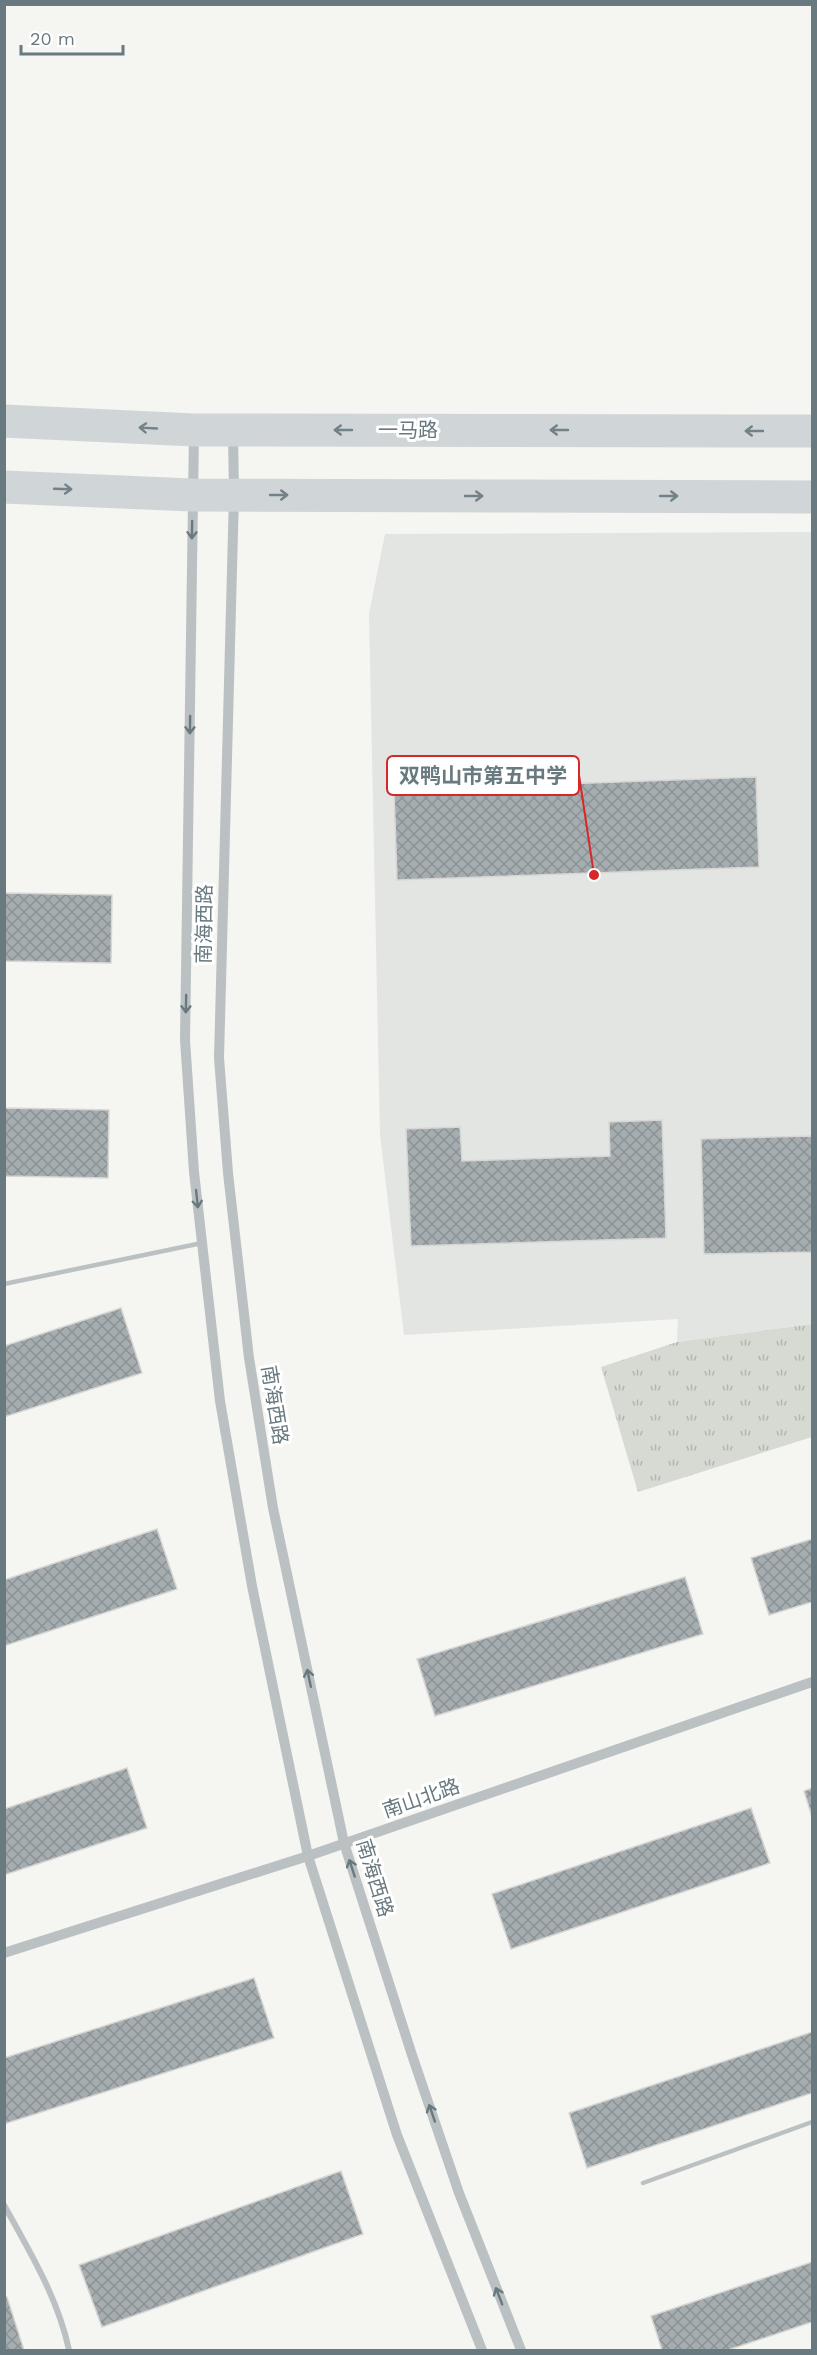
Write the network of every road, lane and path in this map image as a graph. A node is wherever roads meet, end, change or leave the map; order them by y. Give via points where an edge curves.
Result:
1 (4, 421) edge
2 (233, 429) junction
3 (194, 430) junction
4 (813, 431) edge
5 (4, 487) edge
6 (192, 495) junction
7 (234, 495) junction
8 (813, 497) edge
9 (202, 1243) junction
10 (4, 1284) edge
11 (813, 1682) edge
12 (344, 1843) junction
13 (308, 1856) junction
14 (4, 1953) edge
15 (813, 2122) edge
16 (643, 2183) dead end
17 (4, 2205) edge
18 (69, 2350) edge
19 (482, 2350) edge
20 (521, 2350) edge

3 -> 1 main road, 一马路
2 - 3 main road, 一马路
4 -> 2 main road, 一马路
2 - 7 street, 南海西路
3 - 6 street, 南海西路
5 -> 6 main road
6 - 7 main road
6 -> 9 street, 南海西路 via 185,1040
7 -> 8 main road
12 -> 7 street, 南海西路 via 273,1508 249,1358 228,1173 219,1058
9 - 10 lane
9 - 13 street, 南海西路 via 220,1401 250,1574
11 - 12 street, 南山北路
12 - 13 street, 南山北路
20 -> 12 street, 南海西路 via 459,2193
13 - 14 street, 南山北路
13 - 19 street, 南海西路 via 397,2135
15 - 16 lane
17 - 18 street via 43,2276

